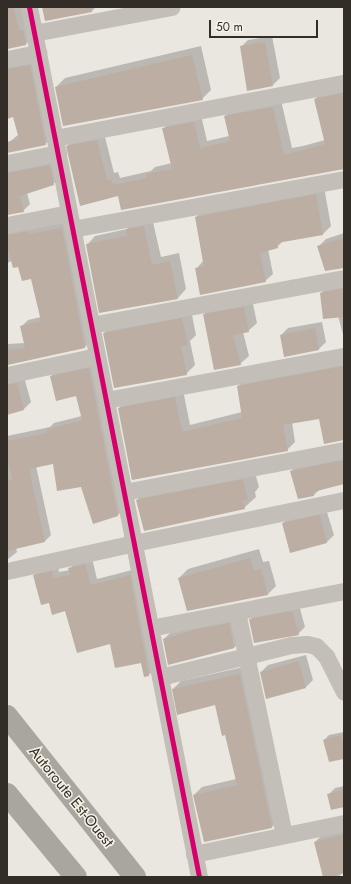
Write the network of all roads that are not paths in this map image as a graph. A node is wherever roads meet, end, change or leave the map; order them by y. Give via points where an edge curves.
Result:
1 (29, 7) edge
2 (172, 7) edge
3 (34, 33) junction
4 (38, 53) junction
5 (7, 59) edge
6 (344, 82) edge
7 (56, 146) junction
8 (7, 163) edge
9 (344, 179) edge
10 (71, 221) junction
11 (7, 225) edge
12 (344, 278) edge
13 (91, 325) junction
14 (97, 356) junction
15 (344, 356) edge
16 (7, 375) edge
17 (106, 400) junction
18 (344, 450) edge
19 (124, 492) junction
20 (344, 500) edge
21 (134, 543) junction
22 (7, 571) edge
23 (344, 591) edge
24 (237, 612) junction
25 (149, 621) junction
26 (246, 656) junction
27 (160, 677) junction
28 (344, 692) edge
29 (7, 716) edge
30 (7, 794) edge
31 (344, 823) edge
32 (284, 835) junction
33 (194, 854) junction
34 (76, 877) edge
35 (135, 877) edge
36 (199, 877) edge

1 - 3 street
2 - 3 street
3 - 4 street
4 - 5 street
4 - 7 street
6 - 7 street
7 - 8 street
7 - 10 street
9 - 10 street
10 - 11 street
10 - 13 street
12 - 13 street
13 - 14 street
14 - 16 street
14 - 17 street
15 - 17 street
17 - 19 street
18 - 19 street
19 - 21 street
20 - 21 street
21 - 22 street
21 - 25 street
23 - 24 street
24 - 25 street via 175,624
24 - 26 street
25 - 27 street
26 - 27 street
26 - 28 street via 291,645 316,646 326,656
26 - 32 street
27 - 33 street
29 - 35 highway, Autoroute Est-Ouest
30 - 34 highway
31 - 32 street
32 - 33 street
33 - 36 street

